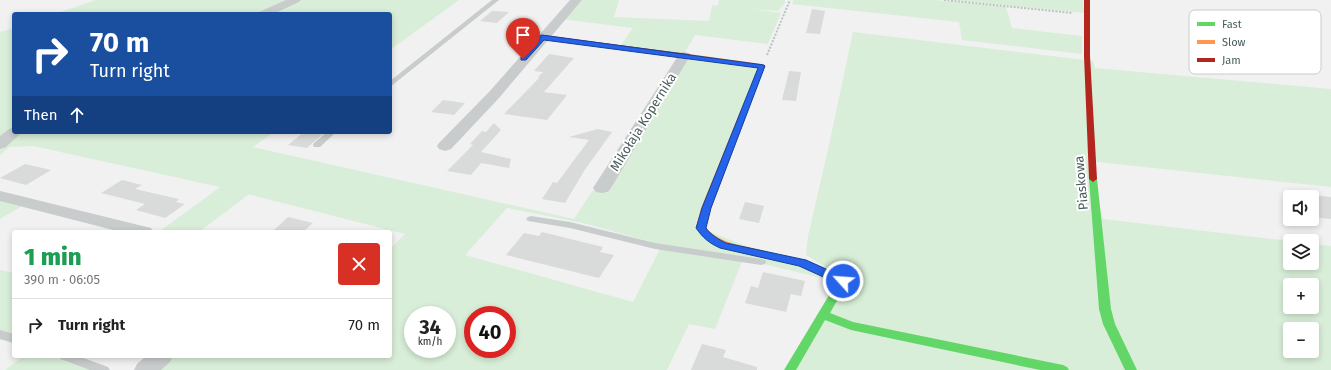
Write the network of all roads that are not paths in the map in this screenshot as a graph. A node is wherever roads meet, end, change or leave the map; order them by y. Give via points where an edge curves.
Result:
1 (295, 0) edge
2 (496, 0) edge
3 (576, 0) edge
4 (1087, 0) edge
5 (268, 12) edge
6 (542, 37) junction
7 (684, 56) junction
8 (392, 83) edge
9 (12, 134) edge
10 (330, 134) edge
11 (0, 144) edge
12 (317, 145) dead end
13 (445, 146) dead end
14 (602, 188) dead end
15 (0, 196) edge
16 (531, 219) dead end
17 (136, 230) edge
18 (819, 270) junction
19 (823, 315) junction
20 (0, 334) edge
21 (12, 338) edge
22 (70, 358) edge
23 (160, 358) edge
24 (104, 370) edge
25 (145, 370) edge
26 (790, 370) edge
27 (1063, 370) edge
28 (1131, 370) edge

1 - 5 street
2 - 8 lane
3 - 6 street
4 - 28 street, Piaskowa via 1092,162 1105,309 1109,324
6 - 7 street
6 - 13 street via 494,95
7 - 14 street, Mikołaja Kopernika
7 - 18 street via 762,66 706,208 701,228 715,242 792,260
9 - 11 street
10 - 12 lane
15 - 17 street
16 - 18 lane via 576,226 670,248 752,260 796,270
18 - 19 street via 843,281
19 - 26 street
19 - 27 street via 851,326
20 - 21 lane
22 - 24 lane
23 - 25 street

